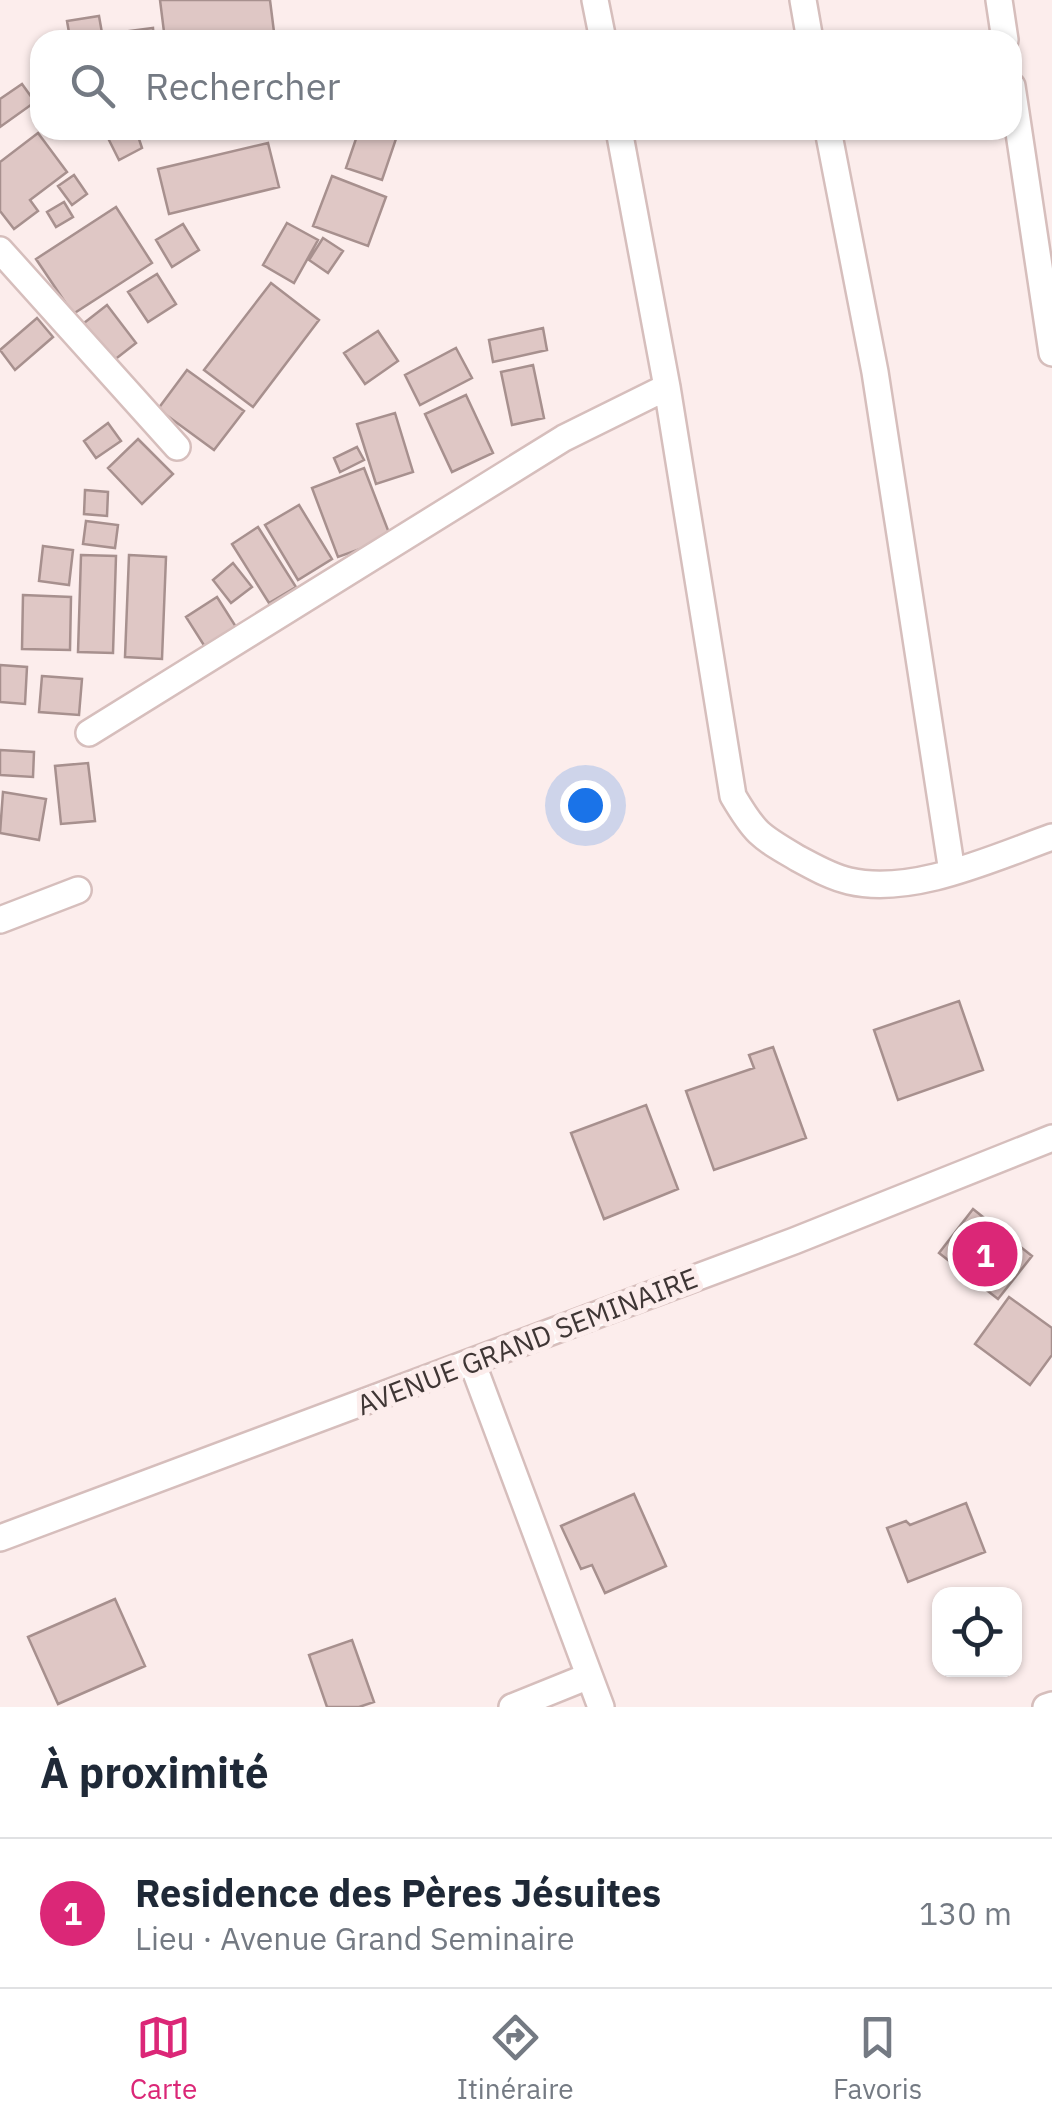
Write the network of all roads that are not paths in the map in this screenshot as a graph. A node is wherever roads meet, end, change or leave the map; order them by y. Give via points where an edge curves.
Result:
1 (595, 0) edge
2 (802, 0) edge
3 (999, 0) edge
4 (600, 30) edge
5 (808, 30) edge
6 (1004, 30) edge
7 (621, 140) edge
8 (830, 140) edge
9 (1020, 140) edge
10 (0, 250) edge
11 (1052, 354) edge
12 (667, 387) junction
13 (176, 447) dead end
14 (90, 733) dead end
15 (1052, 837) edge
16 (952, 872) junction
17 (78, 890) dead end
18 (0, 920) edge
19 (1052, 1138) edge
20 (472, 1362) junction
21 (0, 1538) edge
22 (589, 1676) junction
23 (512, 1707) edge
24 (601, 1707) edge

1 - 4 street
2 - 5 street
3 - 6 street
7 - 12 street
8 - 16 street via 875,372
9 - 11 street
10 - 13 street
12 - 14 street via 564,438
12 - 16 street via 732,796 754,833 848,881 884,886
15 - 16 street
17 - 18 street
19 - 20 street, AVENUE GRAND SEMINAIRE
20 - 21 street, AVENUE GRAND SEMINAIRE
20 - 22 street
22 - 23 street
22 - 24 street

